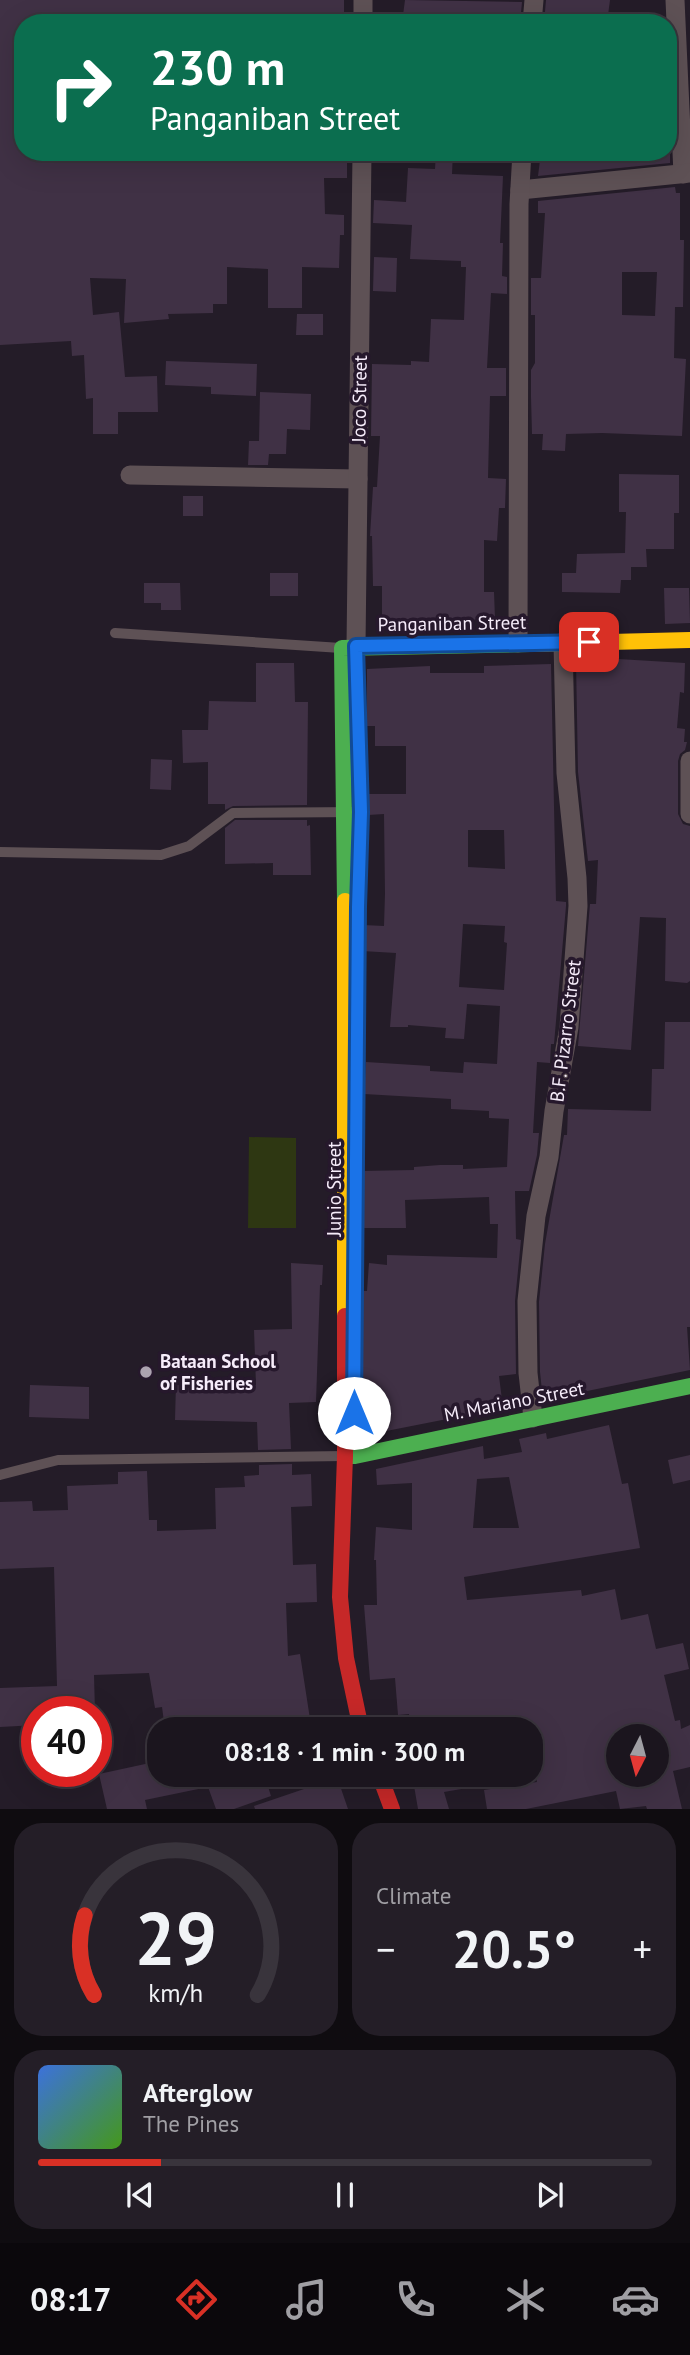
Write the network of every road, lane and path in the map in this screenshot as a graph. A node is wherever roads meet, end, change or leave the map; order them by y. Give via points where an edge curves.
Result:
1 (677, 32) edge
2 (362, 161) edge
3 (522, 161) edge
4 (686, 174) edge
5 (520, 190) junction
6 (130, 475) dead end
7 (358, 479) junction
8 (115, 633) dead end
9 (690, 640) edge
10 (563, 642) junction
11 (518, 643) junction
12 (349, 647) junction
13 (359, 757) dead end
14 (690, 761) edge
15 (690, 814) edge
16 (358, 818) junction
17 (0, 852) edge
18 (690, 1386) edge
19 (533, 1418) junction
20 (350, 1456) junction
21 (0, 1475) edge
22 (358, 1717) edge
23 (375, 1717) dead end
24 (384, 1787) edge
25 (400, 1787) edge
26 (392, 1809) edge
27 (408, 1809) edge

1 - 4 street
2 - 7 street, Joco Street
3 - 5 street
4 - 5 street
5 - 11 street
6 - 7 street
7 - 12 street, Joco Street
8 - 12 lane
9 - 10 street, Panganiban Street
10 - 11 street, Panganiban Street
10 - 19 street, B.F. Pizarro Street via 566,773 578,906 569,1027 536,1216 527,1301
11 - 12 street, Panganiban Street
12 - 13 street
12 - 16 street, Junio Street
14 - 15 street
16 - 17 lane via 233,813 190,846 161,855
16 - 20 street, Junio Street
16 - 20 street, Junio Street
18 - 19 street, M. Mariano Street
19 - 20 street, M. Mariano Street
20 - 21 lane via 58,1460
20 - 22 street, Junio Street via 340,1597
20 - 23 street, Junio Street via 358,1644
24 - 26 street
25 - 27 street

